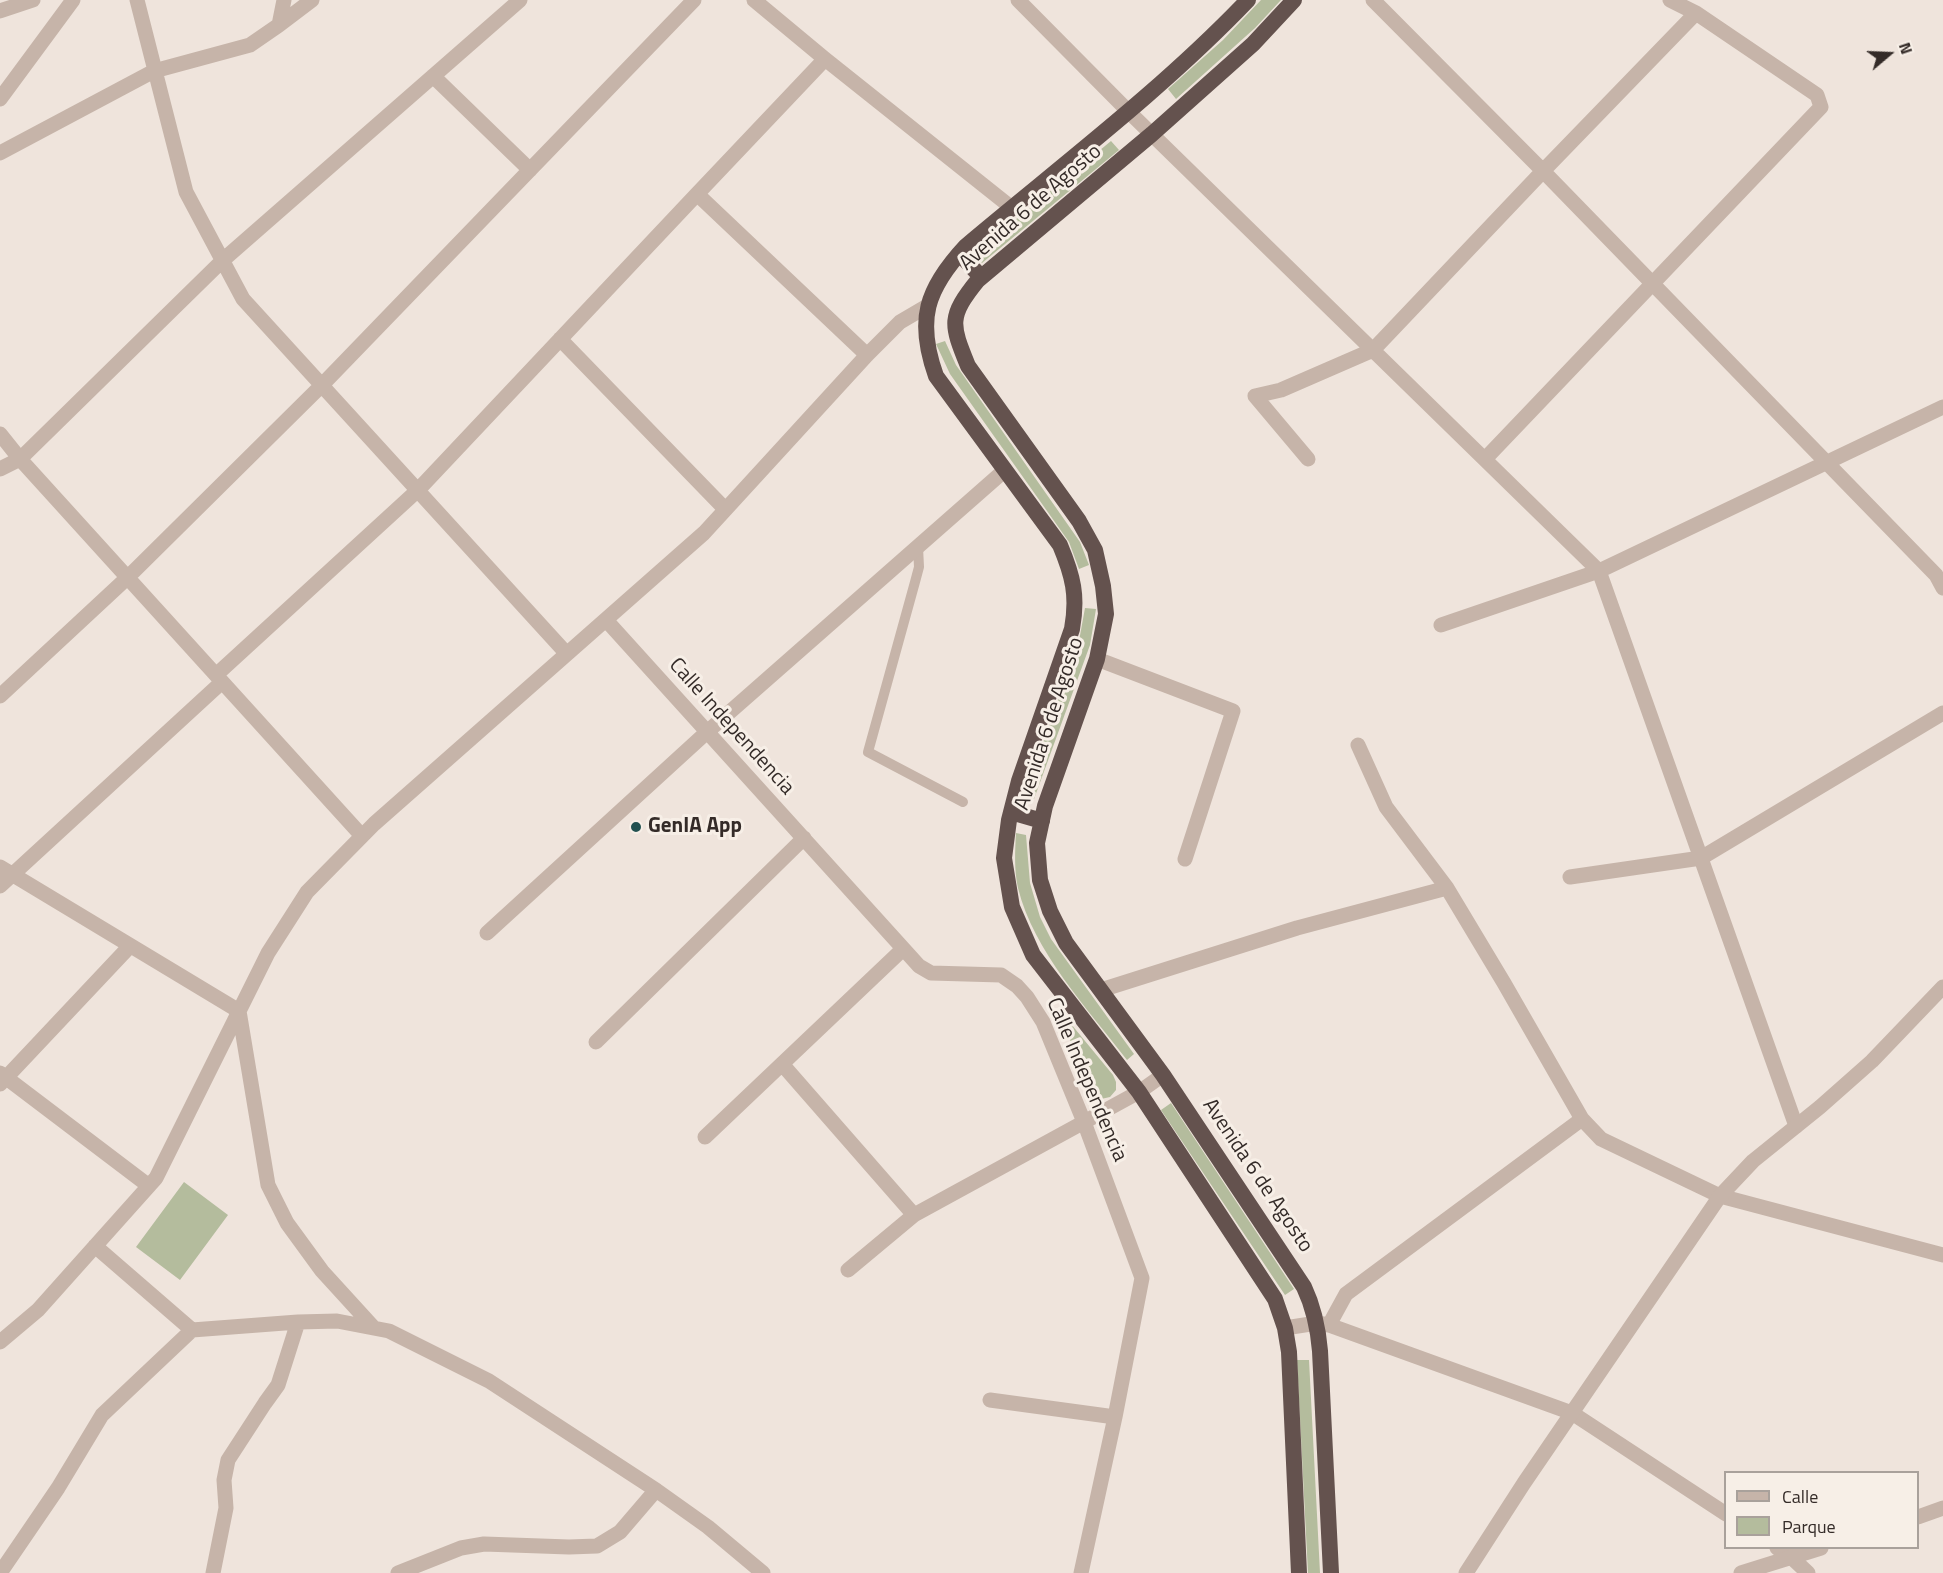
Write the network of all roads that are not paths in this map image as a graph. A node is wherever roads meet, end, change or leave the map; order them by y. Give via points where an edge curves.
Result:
1 (33, 0) edge
2 (72, 0) edge
3 (136, 0) edge
4 (284, 0) edge
5 (312, 0) edge
6 (520, 0) edge
7 (694, 0) edge
8 (754, 0) edge
9 (1018, 0) edge
10 (1248, 0) edge
11 (1294, 0) edge
12 (1373, 0) edge
13 (1670, 0) edge
14 (0, 12) edge
15 (1696, 13) junction
16 (279, 25) junction
17 (825, 58) junction
18 (154, 71) junction
19 (433, 76) junction
20 (0, 99) edge
21 (1128, 111) junction
22 (1152, 134) junction
23 (0, 153) edge
24 (530, 170) junction
25 (1543, 171) junction
26 (697, 194) junction
27 (1012, 208) junction
28 (960, 254) junction
29 (223, 260) junction
30 (981, 277) junction
31 (1654, 285) junction
32 (929, 305) junction
33 (956, 331) junction
34 (560, 339) junction
35 (1373, 350) junction
36 (867, 355) junction
37 (322, 385) junction
38 (1943, 407) edge
39 (0, 434) edge
40 (20, 459) junction
41 (1308, 459) dead end
42 (1485, 459) junction
43 (1827, 462) junction
44 (0, 469) edge
45 (1005, 470) junction
46 (418, 490) junction
47 (725, 509) junction
48 (918, 547) junction
49 (1599, 571) junction
50 (128, 578) junction
51 (1103, 586) junction
52 (1943, 588) edge
53 (1075, 590) junction
54 (606, 620) junction
55 (1441, 625) dead end
56 (567, 654) junction
57 (1097, 659) junction
58 (219, 679) junction
59 (0, 696) edge
60 (1943, 713) edge
61 (707, 732) junction
62 (1358, 745) dead end
63 (963, 802) dead end
64 (1011, 812) junction
65 (1042, 821) junction
66 (362, 836) junction
67 (804, 838) junction
68 (1701, 858) junction
69 (1185, 859) dead end
70 (6, 870) edge
71 (1570, 877) dead end
72 (0, 886) edge
73 (1447, 888) junction
74 (488, 933) dead end
75 (130, 946) junction
76 (903, 948) junction
77 (1943, 987) edge
78 (1101, 990) junction
79 (239, 1011) junction
80 (596, 1042) dead end
81 (782, 1064) junction
82 (1163, 1075) junction
83 (2, 1078) edge
84 (1138, 1092) junction
85 (1582, 1119) junction
86 (1084, 1122) junction
87 (1796, 1126) junction
88 (705, 1137) dead end
89 (149, 1186) junction
90 (1720, 1196) junction
91 (914, 1215) junction
92 (95, 1246) junction
93 (1943, 1255) edge
94 (848, 1270) dead end
95 (298, 1322) junction
96 (1323, 1324) junction
97 (374, 1328) junction
98 (1285, 1328) junction
99 (192, 1330) junction
100 (0, 1342) edge
101 (990, 1400) dead end
102 (1572, 1413) junction
103 (1115, 1417) junction
104 (656, 1490) junction
105 (1943, 1508) edge
106 (1724, 1513) edge
107 (1919, 1516) edge
108 (1779, 1549) edge
109 (1818, 1549) edge
110 (1791, 1557) junction
111 (0, 1573) edge
112 (213, 1573) edge
113 (398, 1573) edge
114 (764, 1573) edge
115 (1081, 1573) edge
116 (1299, 1573) edge
117 (1331, 1573) edge
118 (1466, 1573) edge
119 (1741, 1573) edge
120 (1808, 1573) edge

1 - 14 street
2 - 20 street
3 - 18 street
4 - 16 street
5 - 16 street
6 - 19 street
7 - 24 street
8 - 17 street
9 - 21 street
10 - 21 highway, Avenida 6 de Agosto
11 - 22 highway, Avenida 6 de Agosto via 1253,44
12 - 25 street
13 - 15 street
15 - 25 street
15 - 31 street via 1817,95 1821,107
16 - 18 street via 250,45
17 - 26 street
17 - 27 street
18 - 23 street
18 - 29 street via 186,192
19 - 24 street
19 - 29 street
21 - 22 street
21 - 27 highway, Avenida 6 de Agosto
22 - 30 highway, Avenida 6 de Agosto
22 - 35 street
24 - 37 street
25 - 31 street
25 - 35 street
26 - 34 street
26 - 36 street
27 - 28 highway, Avenida 6 de Agosto
28 - 30 highway
28 - 32 highway, Avenida 6 de Agosto via 936,286
29 - 37 street via 243,298
29 - 40 street
30 - 33 highway, Avenida 6 de Agosto via 961,301 954,320
31 - 42 street
31 - 43 street
32 - 33 highway
32 - 36 street via 900,322
32 - 45 highway, Avenida 6 de Agosto via 926,340 936,376
33 - 51 highway, Avenida 6 de Agosto via 968,366 1079,521 1095,550
34 - 46 street
34 - 47 street
35 - 41 street via 1281,390 1255,396
35 - 42 street
36 - 47 street
37 - 46 street
37 - 50 street
38 - 43 street
39 - 40 street
40 - 44 street
40 - 50 street
42 - 49 street
43 - 49 street
43 - 52 street via 1936,575
45 - 48 street
45 - 53 highway, Avenida 6 de Agosto via 1060,544
46 - 56 street
46 - 58 street
47 - 54 street via 704,533
48 - 61 street
48 - 63 lane via 919,567 868,753
49 - 55 street
49 - 68 street
50 - 58 street
50 - 59 street
51 - 53 highway
51 - 57 highway, Avenida 6 de Agosto via 1106,614
53 - 64 highway, Avenida 6 de Agosto via 1072,629
54 - 56 street
54 - 61 street, Calle Independencia
56 - 66 street
57 - 65 highway, Avenida 6 de Agosto
57 - 69 street via 1233,711
58 - 66 street
58 - 70 street
60 - 68 street
61 - 67 street, Calle Independencia
61 - 74 street
62 - 73 street via 1386,807
64 - 65 highway
64 - 84 highway, Avenida 6 de Agosto via 1004,858 1012,907 1033,955
65 - 78 highway, Avenida 6 de Agosto via 1037,843 1040,880 1050,911 1066,944
66 - 79 street via 307,892 268,952
67 - 76 street, Calle Independencia
67 - 80 street
68 - 71 street
68 - 87 street
70 - 72 street
70 - 75 street
73 - 78 street via 1297,928
73 - 85 street
75 - 79 street
75 - 83 street
76 - 81 street
76 - 86 street, Calle Independencia via 931,973 1001,975 1017,986 1043,1022
77 - 87 street via 1872,1061
78 - 82 highway, Avenida 6 de Agosto
79 - 89 street
79 - 97 street via 268,1185 287,1223 322,1271
81 - 88 street
81 - 91 street
82 - 84 street
82 - 96 highway, Avenida 6 de Agosto via 1304,1287
83 - 89 street
84 - 86 street
84 - 98 highway, Avenida 6 de Agosto via 1275,1299
85 - 90 street via 1601,1139
85 - 96 street via 1346,1294
86 - 91 street
86 - 103 street, Calle Independencia via 1142,1278
87 - 90 street via 1753,1161
89 - 92 street
90 - 93 street
90 - 102 street
91 - 94 street
92 - 99 street
92 - 100 street via 38,1310
95 - 97 street via 337,1321
95 - 99 street
95 - 112 street via 278,1385 228,1460 224,1480 226,1508
96 - 98 street
96 - 102 street
96 - 117 highway, Avenida 6 de Agosto
97 - 104 street via 389,1331 489,1380
98 - 116 highway, Avenida 6 de Agosto
99 - 111 street via 102,1415
101 - 103 street
102 - 106 street
102 - 118 street
103 - 115 street, Calle Independencia
104 - 113 street via 620,1532 597,1546 484,1544 461,1548
104 - 114 street
105 - 107 street
108 - 110 street
109 - 110 street
110 - 119 street
110 - 120 street

